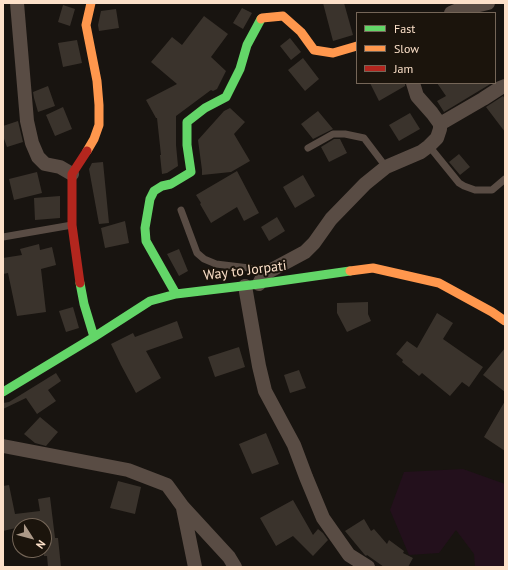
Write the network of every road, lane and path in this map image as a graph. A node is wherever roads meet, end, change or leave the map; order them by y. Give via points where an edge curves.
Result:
1 (16, 3) edge
2 (90, 3) edge
3 (488, 3) edge
4 (453, 12) edge
5 (356, 46) edge
6 (413, 84) edge
7 (505, 86) edge
8 (440, 124) junction
9 (429, 146) junction
10 (308, 148) dead end
11 (386, 167) junction
12 (72, 174) junction
13 (505, 179) edge
14 (181, 210) dead end
15 (72, 225) junction
16 (3, 237) edge
17 (256, 281) junction
18 (176, 294) junction
19 (505, 321) edge
20 (94, 337) junction
21 (3, 392) edge
22 (3, 446) edge
23 (183, 507) junction
24 (195, 567) edge
25 (235, 567) edge
26 (368, 567) edge

1 - 12 street via 27,121 32,143 38,157 45,164 60,167
2 - 12 street via 86,25 98,81 99,125 94,139
3 - 4 street
5 - 18 street via 333,53 314,50 301,32 283,16 262,18 247,45 240,68 226,97 205,108 187,122 191,172 154,191 150,199 145,228 146,241
6 - 8 street via 417,96
7 - 8 street
8 - 9 street via 437,138
9 - 11 street
9 - 13 lane via 464,186 475,190 492,190
10 - 11 lane via 333,134 364,138
11 - 17 street via 365,184 331,219 305,252
12 - 15 street
14 - 17 lane via 196,253 216,264 249,268
15 - 16 lane
15 - 20 street via 84,304
17 - 18 street, Way to Jorpati
17 - 19 street, Way to Jorpati via 374,268 439,283
17 - 26 street via 259,366 265,391 294,445 324,518 349,555
18 - 20 street, Way to Jorpati via 150,301
20 - 21 street, Way to Jorpati
22 - 23 street via 128,470 167,485
23 - 24 street
23 - 25 street via 229,557

